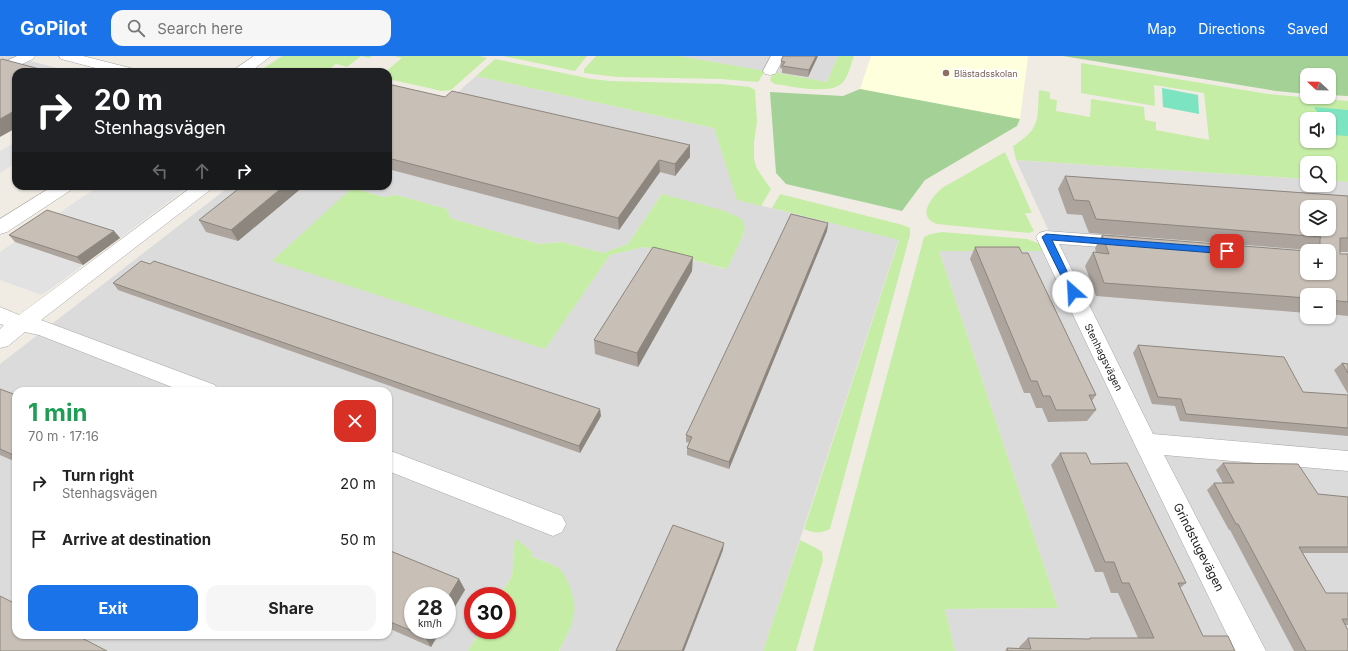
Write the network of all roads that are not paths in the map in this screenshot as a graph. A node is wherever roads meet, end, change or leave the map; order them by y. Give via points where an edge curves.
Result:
1 (28, 56) edge
2 (66, 56) edge
3 (264, 56) edge
4 (778, 56) edge
5 (113, 68) edge
6 (246, 68) edge
7 (0, 70) edge
8 (770, 71) dead end
9 (59, 190) edge
10 (199, 190) edge
11 (0, 228) edge
12 (1148, 245) edge
13 (0, 315) edge
14 (22, 324) junction
15 (0, 340) edge
16 (197, 387) edge
17 (1146, 443) junction
18 (1348, 461) edge
19 (392, 462) edge
20 (553, 524) dead end
21 (1251, 651) edge

1 - 7 street
2 - 5 street
3 - 6 street
4 - 8 street
9 - 11 street
10 - 14 street
12 - 17 street, Stenhagsvägen via 1046,237
13 - 14 street
14 - 15 street
14 - 16 street via 42,328
17 - 18 street
17 - 21 street, Grindstugevägen
19 - 20 street

